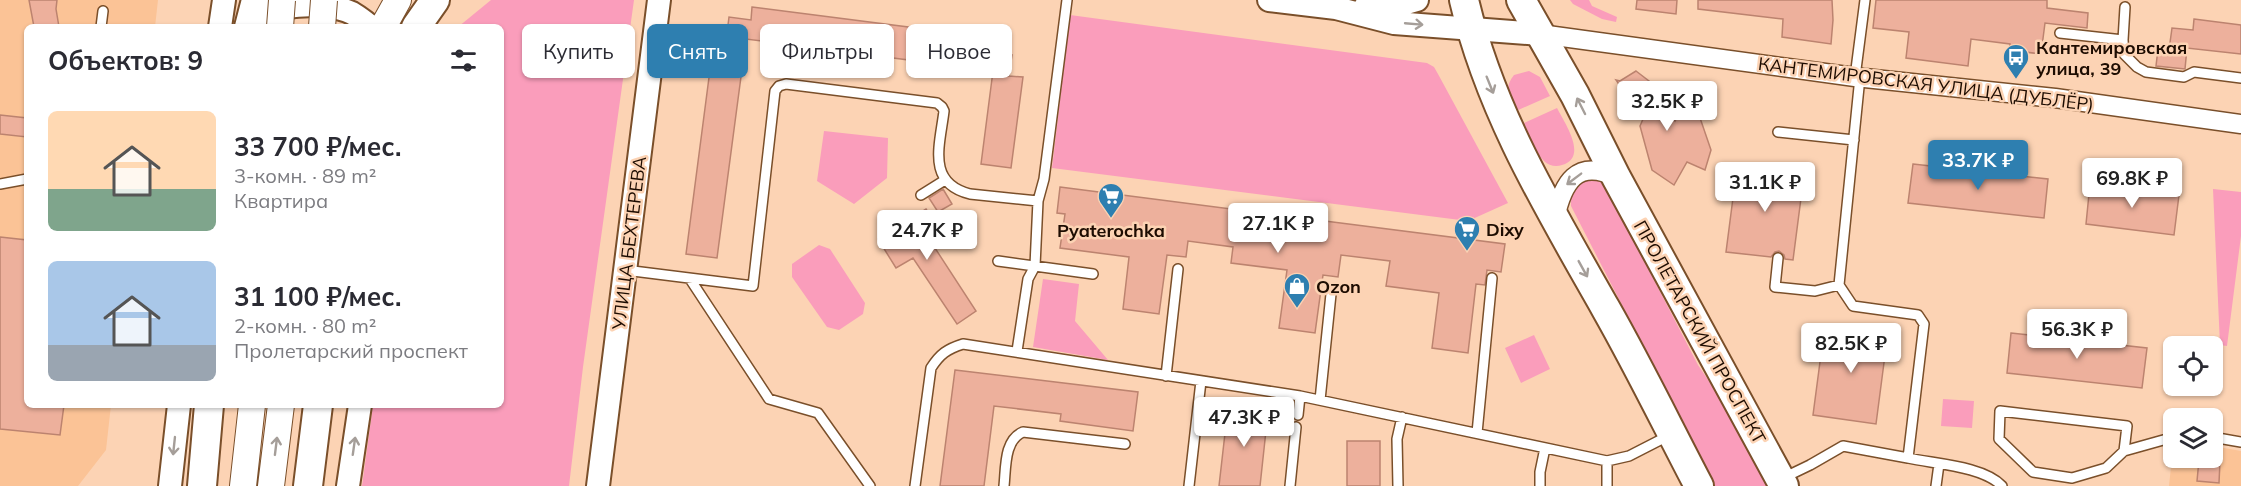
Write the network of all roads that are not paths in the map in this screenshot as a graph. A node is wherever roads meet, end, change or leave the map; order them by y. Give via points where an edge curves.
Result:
1 (224, 0) edge
2 (256, 0) edge
3 (282, 0) edge
4 (324, 0) edge
5 (398, 0) edge
6 (420, 0) edge
7 (435, 0) edge
8 (659, 0) edge
9 (1067, 0) edge
10 (1269, 0) edge
11 (1417, 0) edge
12 (1464, 0) edge
13 (1521, 0) edge
14 (1865, 0) edge
15 (2125, 7) dead end
16 (1336, 8) junction
17 (103, 11) dead end
18 (101, 24) edge
19 (220, 24) edge
20 (250, 24) edge
21 (251, 24) edge
22 (280, 24) edge
23 (322, 24) edge
24 (368, 24) edge
25 (385, 24) edge
26 (416, 24) edge
27 (417, 24) edge
28 (1471, 30) junction
29 (2060, 33) dead end
30 (1540, 34) junction
31 (2123, 40) junction
32 (1858, 77) junction
33 (2241, 78) edge
34 (2241, 124) edge
35 (1778, 132) dead end
36 (1854, 140) junction
37 (1616, 177) junction
38 (24, 180) edge
39 (945, 180) junction
40 (0, 184) edge
41 (921, 195) dead end
42 (1038, 201) junction
43 (1555, 218) junction
44 (1778, 258) dead end
45 (998, 261) dead end
46 (1035, 266) junction
47 (1178, 269) dead end
48 (626, 270) junction
49 (1093, 274) dead end
50 (1492, 278) dead end
51 (690, 279) junction
52 (1839, 285) junction
53 (1332, 294) dead end
54 (1868, 308) junction
55 (1866, 320) dead end
56 (1017, 351) junction
57 (1166, 376) junction
58 (1202, 381) junction
59 (1300, 396) junction
60 (1320, 400) junction
61 (179, 408) edge
62 (209, 408) edge
63 (252, 408) edge
64 (281, 408) edge
65 (318, 408) edge
66 (360, 408) edge
67 (1298, 415) dead end
68 (1401, 417) junction
69 (1296, 427) dead end
70 (1477, 433) junction
71 (1672, 434) junction
72 (2223, 439) edge
73 (2163, 440) edge
74 (2241, 442) edge
75 (1125, 444) dead end
76 (1545, 448) junction
77 (2124, 451) junction
78 (1908, 458) junction
79 (1607, 462) junction
80 (1939, 464) junction
81 (1782, 482) edge
82 (170, 486) edge
83 (202, 486) edge
84 (243, 486) edge
85 (271, 486) edge
86 (308, 486) edge
87 (348, 486) edge
88 (598, 486) edge
89 (870, 486) edge
90 (915, 486) edge
91 (1004, 486) edge
92 (1189, 486) edge
93 (1290, 486) edge
94 (1398, 486) edge
95 (1540, 486) edge
96 (1607, 486) edge
97 (1699, 486) edge
98 (1936, 486) edge
99 (2002, 486) edge

1 - 19 street
2 - 20 main road
3 - 22 main road, bridge
4 - 23 main road, bridge
5 - 25 main road
6 - 26 street
7 - 27 main road
8 - 48 street, УЛИЦА БЕХТЕРЕВА
9 - 42 lane
10 - 16 street
11 - 16 street via 1396,6
12 - 28 main road
13 - 30 main road, ПРОЛЕТАРСКИЙ ПРОСПЕКТ
14 - 32 lane
15 - 31 lane
16 -> 28 street via 1394,23
17 - 18 lane
21 - 24 street via 273,11 300,5 327,6 352,13
28 - 30 street
28 -> 43 main road via 1507,126
29 - 31 lane
30 - 32 street, КАНТЕМИРОВСКАЯ УЛИЦА (ДУБЛЁР)
37 -> 30 main road, ПРОЛЕТАРСКИЙ ПРОСПЕКТ
31 - 33 lane via 2124,54 2146,72 2184,77 2194,72
32 - 34 street, КАНТЕМИРОВСКАЯ УЛИЦА (ДУБЛЁР) via 2055,98
32 - 36 lane
35 - 36 lane
36 - 52 lane
37 -> 43 street via 1597,171 1578,174 1563,188
37 - 81 main road, ПРОЛЕТАРСКИЙ ПРОСПЕКТ
38 - 40 lane
39 - 41 lane
39 - 42 lane via 961,192
39 - 51 lane via 938,156 944,111 937,103 779,86 775,91 753,286
42 - 46 lane
43 -> 71 main road
44 - 52 lane via 1774,287 1815,291
45 - 46 lane
46 - 49 lane
46 - 56 lane via 1028,279
47 - 57 lane
48 - 51 lane
48 - 88 street, УЛИЦА БЕХТЕРЕВА
50 - 70 lane
51 - 89 lane via 769,399 818,413
52 - 54 lane via 1853,306
53 - 60 lane
54 - 55 lane
54 - 78 lane via 1918,315 1924,324
56 - 57 lane
56 - 90 lane via 963,344 939,356 932,368
57 - 58 lane
58 - 59 lane
58 - 92 lane
59 - 60 lane
59 - 67 lane
60 - 68 lane
61 -> 82 street
62 - 83 main road
63 - 84 main road
85 -> 64 main road
65 - 86 main road
87 -> 66 street
68 - 70 lane
68 - 94 lane via 1397,439
69 - 93 lane
70 - 76 lane
71 - 79 lane via 1629,456
71 - 97 main road
72 - 74 lane
73 - 77 lane
75 - 91 lane via 1023,432 1011,441
76 - 79 lane
76 - 95 lane
77 - 77 lane via 2106,468 2072,478 2033,472 1999,439 2000,411 2127,426
78 - 80 lane
78 - 81 lane via 1843,446
79 - 96 lane
80 - 98 lane
80 - 99 lane via 1991,477

